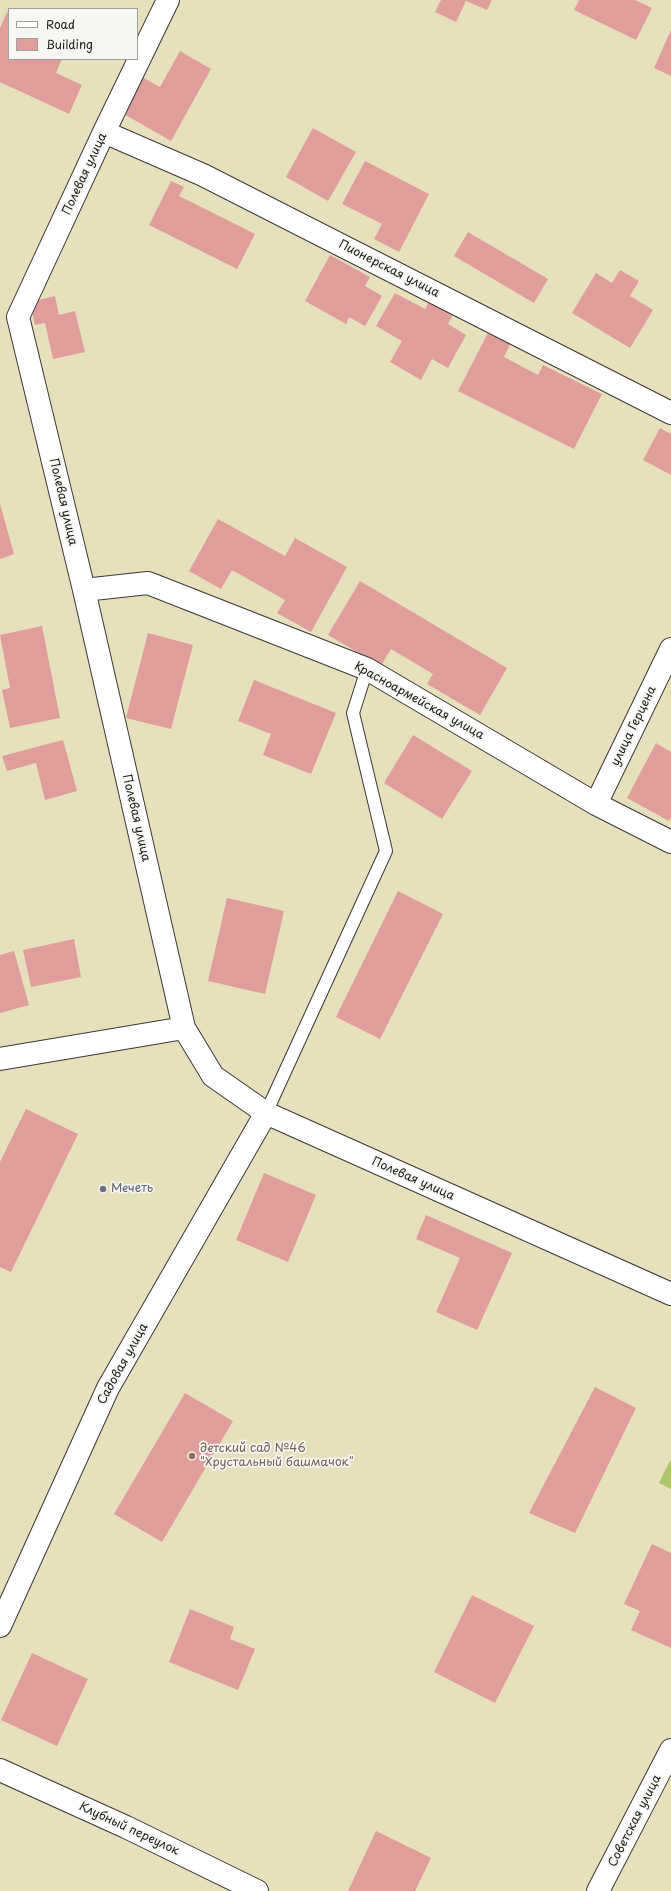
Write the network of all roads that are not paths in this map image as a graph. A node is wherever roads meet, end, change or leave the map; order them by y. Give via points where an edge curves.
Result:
1 (168, 0) edge
2 (104, 132) junction
3 (671, 413) edge
4 (84, 590) junction
5 (671, 649) edge
6 (367, 669) junction
7 (596, 804) junction
8 (671, 842) edge
9 (184, 1028) junction
10 (0, 1059) edge
11 (266, 1113) junction
12 (671, 1294) edge
13 (0, 1626) edge
14 (671, 1750) edge
15 (0, 1770) edge
16 (257, 1891) edge
17 (598, 1891) edge

1 - 2 street, Полевая улица
2 - 3 street, Пионерская улица via 203,175
2 - 4 street, Полевая улица via 18,317
4 - 6 street, Красноармейская улица via 148,583
4 - 9 street, Полевая улица
5 - 7 street, улица Герцена
6 - 7 street, Красноармейская улица
6 - 11 lane via 353,713 386,851
7 - 8 street, Красноармейская улица
9 - 10 street
9 - 11 street, Полевая улица via 213,1076
11 - 12 street, Полевая улица
11 - 13 street, Садовая улица via 108,1388
14 - 17 street, Советская улица
15 - 16 street, Клубный переулок via 126,1827

